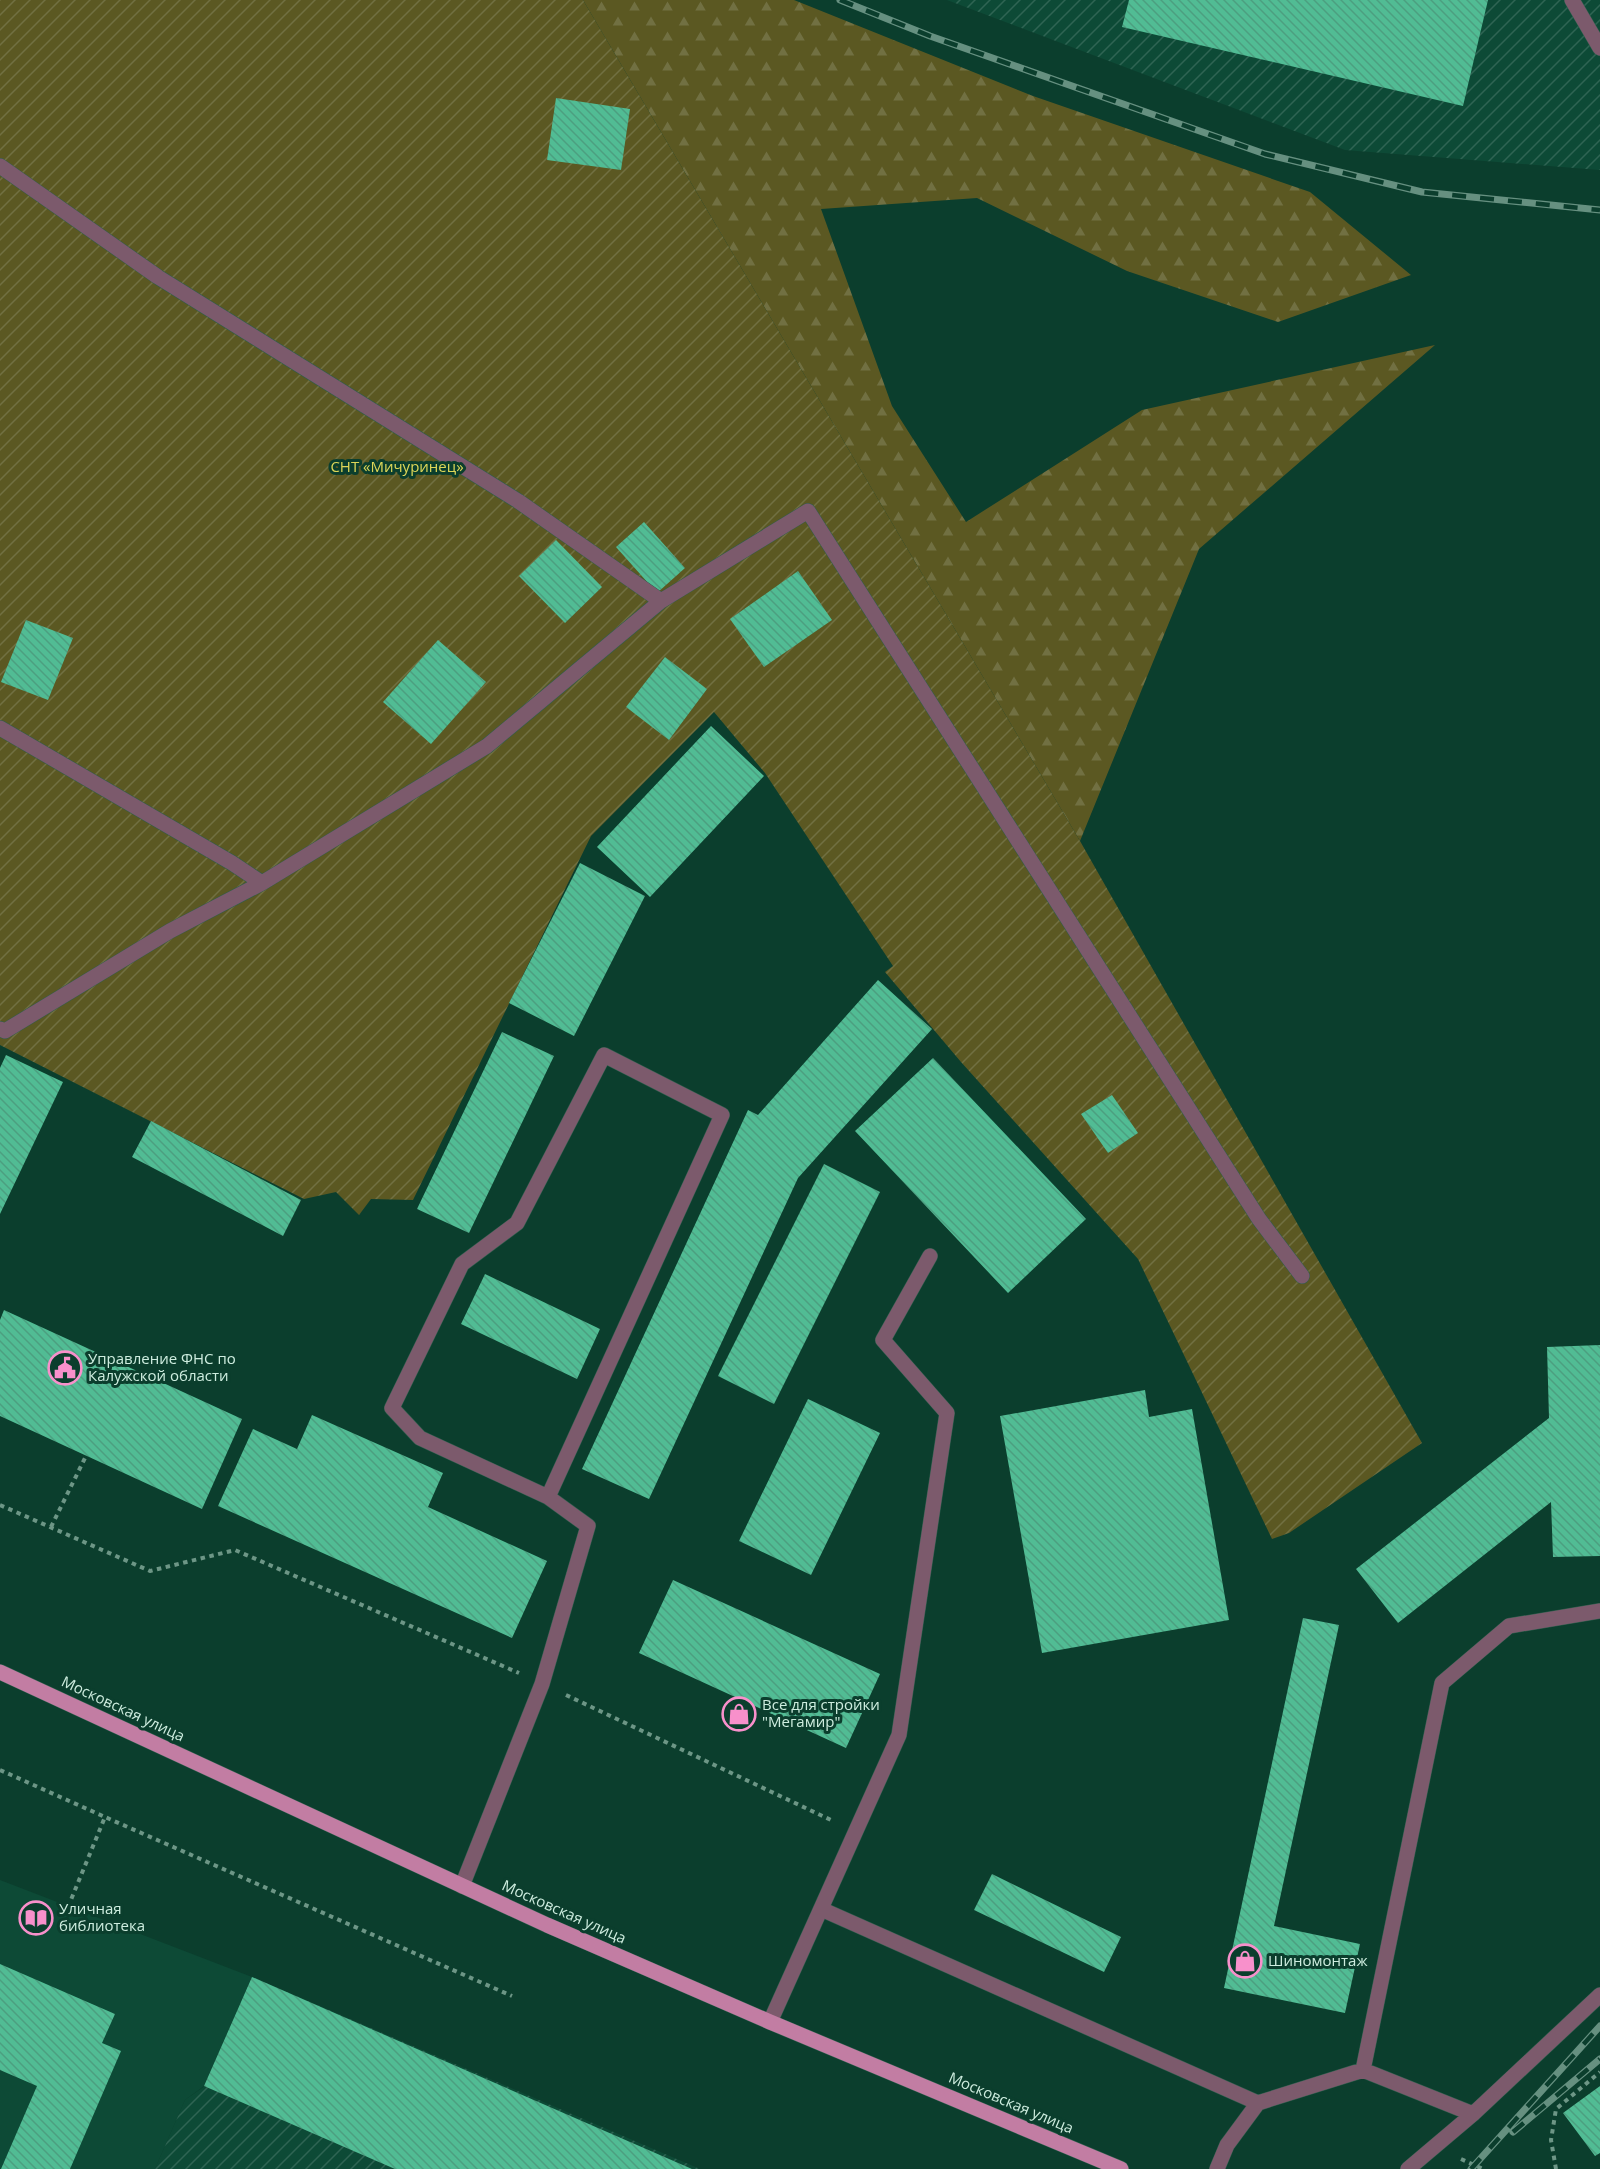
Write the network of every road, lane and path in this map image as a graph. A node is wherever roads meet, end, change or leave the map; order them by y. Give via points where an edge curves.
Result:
1 (1572, 0) edge
2 (1600, 48) edge
3 (0, 166) edge
4 (661, 602) junction
5 (0, 728) edge
6 (261, 883) junction
7 (0, 1029) edge
8 (930, 1256) dead end
9 (1302, 1276) dead end
10 (86, 1455) dead end
11 (548, 1497) junction
12 (0, 1505) edge
13 (51, 1527) junction
14 (1600, 1611) edge
15 (0, 1672) edge
16 (542, 1684) junction
17 (0, 1770) edge
18 (105, 1817) junction
19 (857, 1832) junction
20 (462, 1886) junction
21 (69, 1907) dead end
22 (821, 1909) junction
23 (1600, 1995) edge
24 (512, 1996) dead end
25 (770, 2022) junction
26 (1363, 2070) junction
27 (1600, 2072) edge
28 (1258, 2103) junction
29 (1473, 2114) junction
30 (1121, 2169) edge
31 (1216, 2169) edge
32 (1408, 2169) edge
33 (1556, 2169) edge

1 - 2 lane
3 - 4 lane via 158,277 518,501
4 - 6 lane via 487,746
4 - 9 lane via 808,510 1258,1219
5 - 6 lane
6 - 7 lane via 170,931 5,1031
8 - 19 lane via 883,1340 947,1413 899,1735
10 - 13 path
11 - 11 lane via 420,1438 392,1408 462,1264 517,1222 603,1055 722,1115
11 - 16 lane via 588,1526
12 - 13 path
13 - 16 path via 150,1570 235,1550
14 - 26 lane via 1509,1626 1442,1683
15 - 20 main road, Московская улица
16 - 19 path
16 - 20 lane
17 - 18 path
18 - 21 path
18 - 24 path
19 - 22 lane
20 - 25 main road, Московская улица
22 - 25 lane
22 - 28 lane
23 - 29 lane
25 - 30 main road, Московская улица
26 - 28 lane
26 - 29 lane
27 - 33 path via 1556,2109 1551,2140
28 - 31 lane via 1227,2145
29 - 32 lane

